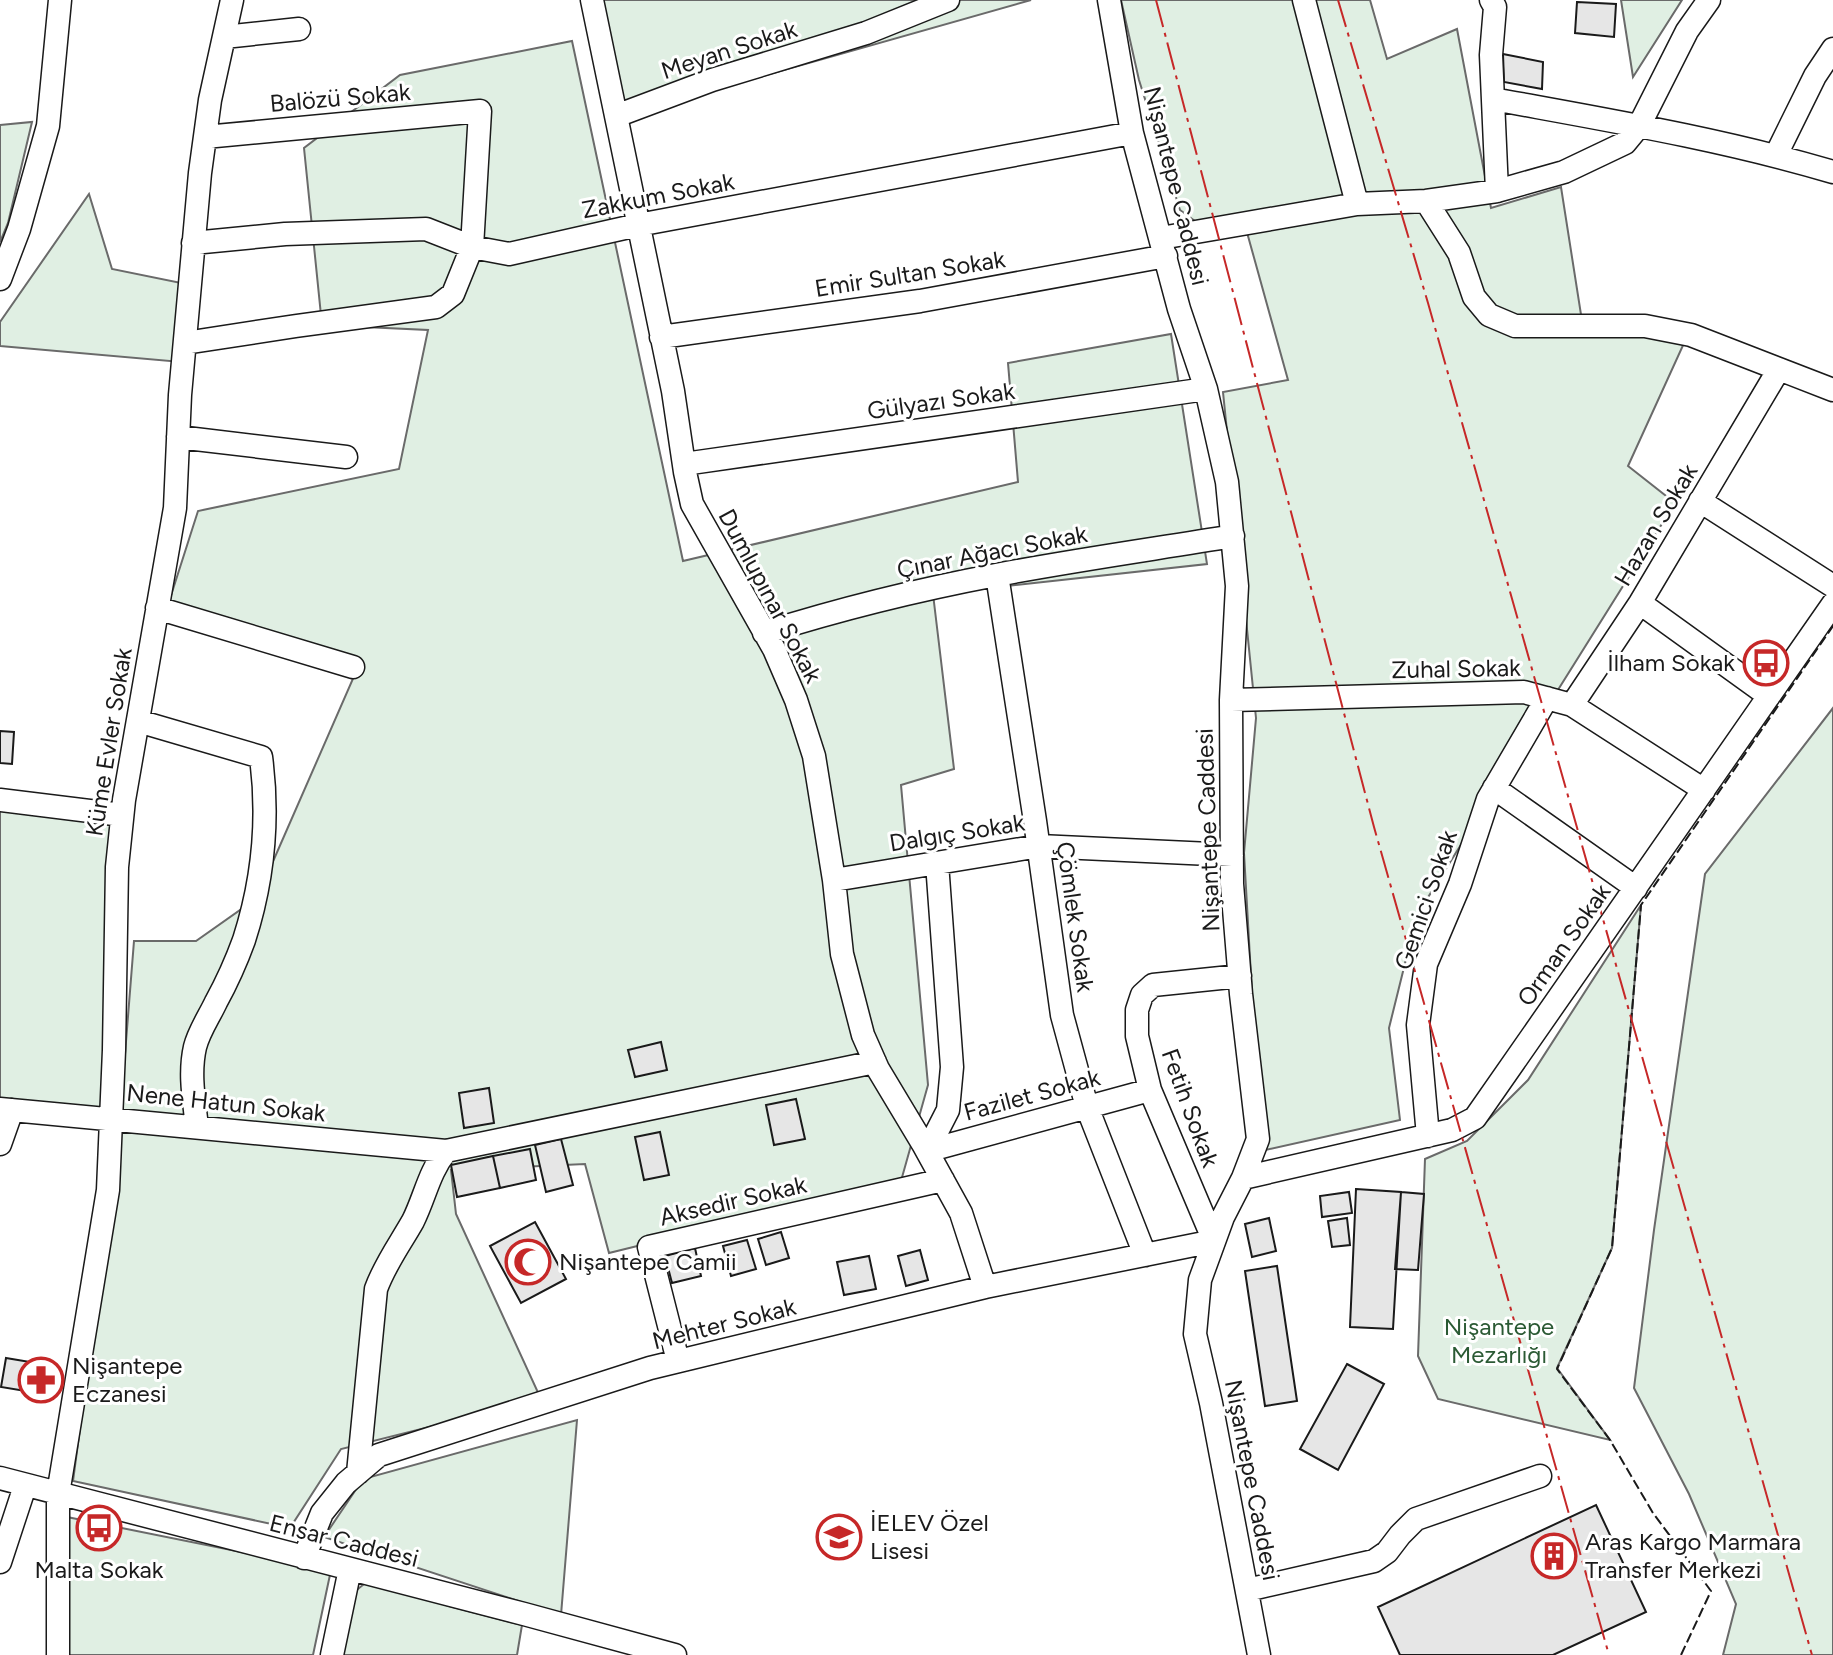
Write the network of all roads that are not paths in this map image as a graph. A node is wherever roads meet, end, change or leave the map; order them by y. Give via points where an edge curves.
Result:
1 (60, 0) edge
2 (232, 0) edge
3 (592, 0) edge
4 (948, 0) edge
5 (1109, 0) edge
6 (1304, 0) edge
7 (1491, 0) edge
8 (1709, 0) edge
9 (299, 29) dead end
10 (224, 37) junction
11 (1833, 49) edge
12 (1493, 99) junction
13 (616, 116) junction
14 (1639, 126) junction
15 (1132, 133) junction
16 (205, 137) junction
17 (1776, 155) junction
18 (1833, 172) edge
19 (1497, 191) junction
20 (1426, 201) junction
21 (1357, 204) junction
22 (638, 225) junction
23 (193, 243) junction
24 (472, 247) junction
25 (1163, 247) junction
26 (0, 279) edge
27 (661, 337) junction
28 (185, 343) junction
29 (1779, 369) junction
30 (1206, 389) junction
31 (1833, 390) edge
32 (178, 437) junction
33 (346, 457) dead end
34 (684, 464) junction
35 (1700, 501) junction
36 (1233, 536) junction
37 (997, 575) junction
38 (1833, 586) edge
39 (1640, 603) junction
40 (1833, 604) edge
41 (157, 608) junction
42 (764, 633) junction
43 (353, 667) dead end
44 (1769, 696) junction
45 (1547, 698) junction
46 (1231, 700) junction
47 (1572, 705) junction
48 (138, 721) junction
49 (1494, 788) junction
50 (1704, 790) junction
51 (0, 800) edge
52 (122, 815) junction
53 (1039, 846) junction
54 (1232, 855) junction
55 (937, 863) junction
56 (834, 880) junction
57 (1636, 888) junction
58 (1240, 976) junction
59 (875, 1062) junction
60 (1150, 1090) junction
61 (1087, 1107) junction
62 (6, 1109) edge
63 (111, 1118) junction
64 (197, 1127) junction
65 (1428, 1136) junction
66 (0, 1144) edge
67 (446, 1151) junction
68 (927, 1151) junction
69 (1243, 1178) junction
70 (943, 1180) junction
71 (1214, 1241) junction
72 (1145, 1255) junction
73 (985, 1287) junction
74 (678, 1361) junction
75 (358, 1473) junction
76 (1540, 1476) dead end
77 (0, 1478) edge
78 (25, 1486) junction
79 (58, 1494) junction
80 (304, 1558) junction
81 (0, 1562) edge
82 (350, 1569) junction
83 (1247, 1590) junction
84 (670, 1654) edge
85 (58, 1655) edge
86 (332, 1655) edge
87 (1259, 1655) edge

1 - 26 street via 48,126
2 - 10 street, Küme Evler Sokak
3 - 13 street, Dumlupınar Sokak
4 - 13 street, Meyan Sokak via 866,33
5 - 15 street, Nişantepe Caddesi
6 - 21 street
7 - 12 street
8 - 14 street via 1687,31
9 - 10 street
10 - 16 street, Küme Evler Sokak
11 - 17 street
12 - 14 street
12 - 19 street
13 - 22 street, Dumlupınar Sokak
14 - 17 street
14 - 19 street, Emir Sultan Sokak via 1625,143 1564,172
15 - 22 street, Zakkum Sokak
15 - 25 street, Nişantepe Caddesi
16 - 23 street, Küme Evler Sokak
16 - 24 street, Balözü Sokak via 480,111
17 - 18 street
19 - 20 street, Emir Sultan Sokak
20 - 21 street, Emir Sultan Sokak
20 - 29 street via 1459,253 1474,297 1489,315 1515,326 1645,326 1691,335
21 - 25 street, Emir Sultan Sokak
22 - 24 street, Zakkum Sokak via 509,254
22 - 27 street, Dumlupınar Sokak
23 - 24 street, Zakkum Sokak via 426,229
23 - 28 street, Küme Evler Sokak
24 - 28 street via 453,294 436,307
25 - 27 street, Emir Sultan Sokak via 920,301
25 - 30 street, Nişantepe Caddesi
27 - 34 street, Dumlupınar Sokak
28 - 32 street, Küme Evler Sokak
29 - 31 street
29 - 35 street, Hazan Sokak
30 - 34 street, Gülyazı Sokak
30 - 36 street, Nişantepe Caddesi
32 - 33 street
32 - 41 street, Küme Evler Sokak via 175,508
34 - 42 street, Dumlupınar Sokak via 692,504
35 - 38 street
35 - 39 street, Hazan Sokak
36 - 37 street, Çınar Ağacı Sokak
36 - 46 street, Nişantepe Caddesi via 1237,586
37 - 42 street, Çınar Ağacı Sokak via 829,612
37 - 53 street, Çömlek Sokak
39 - 44 street
39 - 47 street, Hazan Sokak
40 - 44 street, Orman Sokak
41 - 43 street
41 - 48 street, Küme Evler Sokak
42 - 56 street, Dumlupınar Sokak via 796,700 814,756
44 - 50 street, Orman Sokak
45 - 46 street, Zuhal Sokak via 1524,692
45 - 47 street, Zuhal Sokak
45 - 49 street, Gemici Sokak
46 - 54 street, Nişantepe Caddesi
47 - 50 street, Zuhal Sokak
48 - 52 street, Küme Evler Sokak
48 - 64 street via 261,757 261,857 243,942 194,1049
49 - 57 street
49 - 65 street, Gemici Sokak via 1426,964 1418,1025
50 - 57 street, Orman Sokak
51 - 52 street
52 - 63 street, Küme Evler Sokak
53 - 54 street, Dalgıç Sokak
53 - 55 street, Dalgıç Sokak
53 - 61 street, Çömlek Sokak via 1062,1015
54 - 58 street, Nişantepe Caddesi
55 - 56 street, Dalgıç Sokak
55 - 68 street via 952,1067 948,1110
56 - 59 street, Dumlupınar Sokak via 842,954
57 - 65 street, Orman Sokak via 1475,1118
58 - 60 street, Fetih Sokak via 1153,985 1142,995 1137,1036
58 - 69 street, Nişantepe Caddesi via 1258,1139
59 - 67 street, Nene Hatun Sokak
59 - 68 street, Dumlupınar Sokak
60 - 61 street, Fazilet Sokak
60 - 71 street, Fetih Sokak
61 - 68 street, Fazilet Sokak
61 - 72 street, Çömlek Sokak
62 - 63 street, Nene Hatun Sokak
62 - 66 street
63 - 64 street, Nene Hatun Sokak
63 - 79 street, Küme Evler Sokak via 108,1190
64 - 67 street, Nene Hatun Sokak
65 - 69 street, Orman Sokak
67 - 75 street via 376,1289
68 - 70 street, Dumlupınar Sokak
69 - 71 street, Nişantepe Caddesi
70 - 73 street, Dumlupınar Sokak via 961,1213
70 - 74 street, Aksedir Sokak via 649,1247
71 - 72 street, Mehter Sokak
71 - 83 street, Nişantepe Caddesi via 1200,1280 1195,1334
72 - 73 street, Mehter Sokak
73 - 74 street, Mehter Sokak
74 - 75 street, Mehter Sokak via 379,1455
75 - 80 street, Mehter Sokak via 322,1513
76 - 83 street via 1416,1519 1374,1561
77 - 78 street, Ensar Caddesi
78 - 79 street, Ensar Caddesi
78 - 81 street
79 - 80 street, Ensar Caddesi
79 - 85 street, Küme Evler Sokak
80 - 82 street, Ensar Caddesi
82 - 84 street, Ensar Caddesi
82 - 86 street
83 - 87 street, Nişantepe Caddesi

